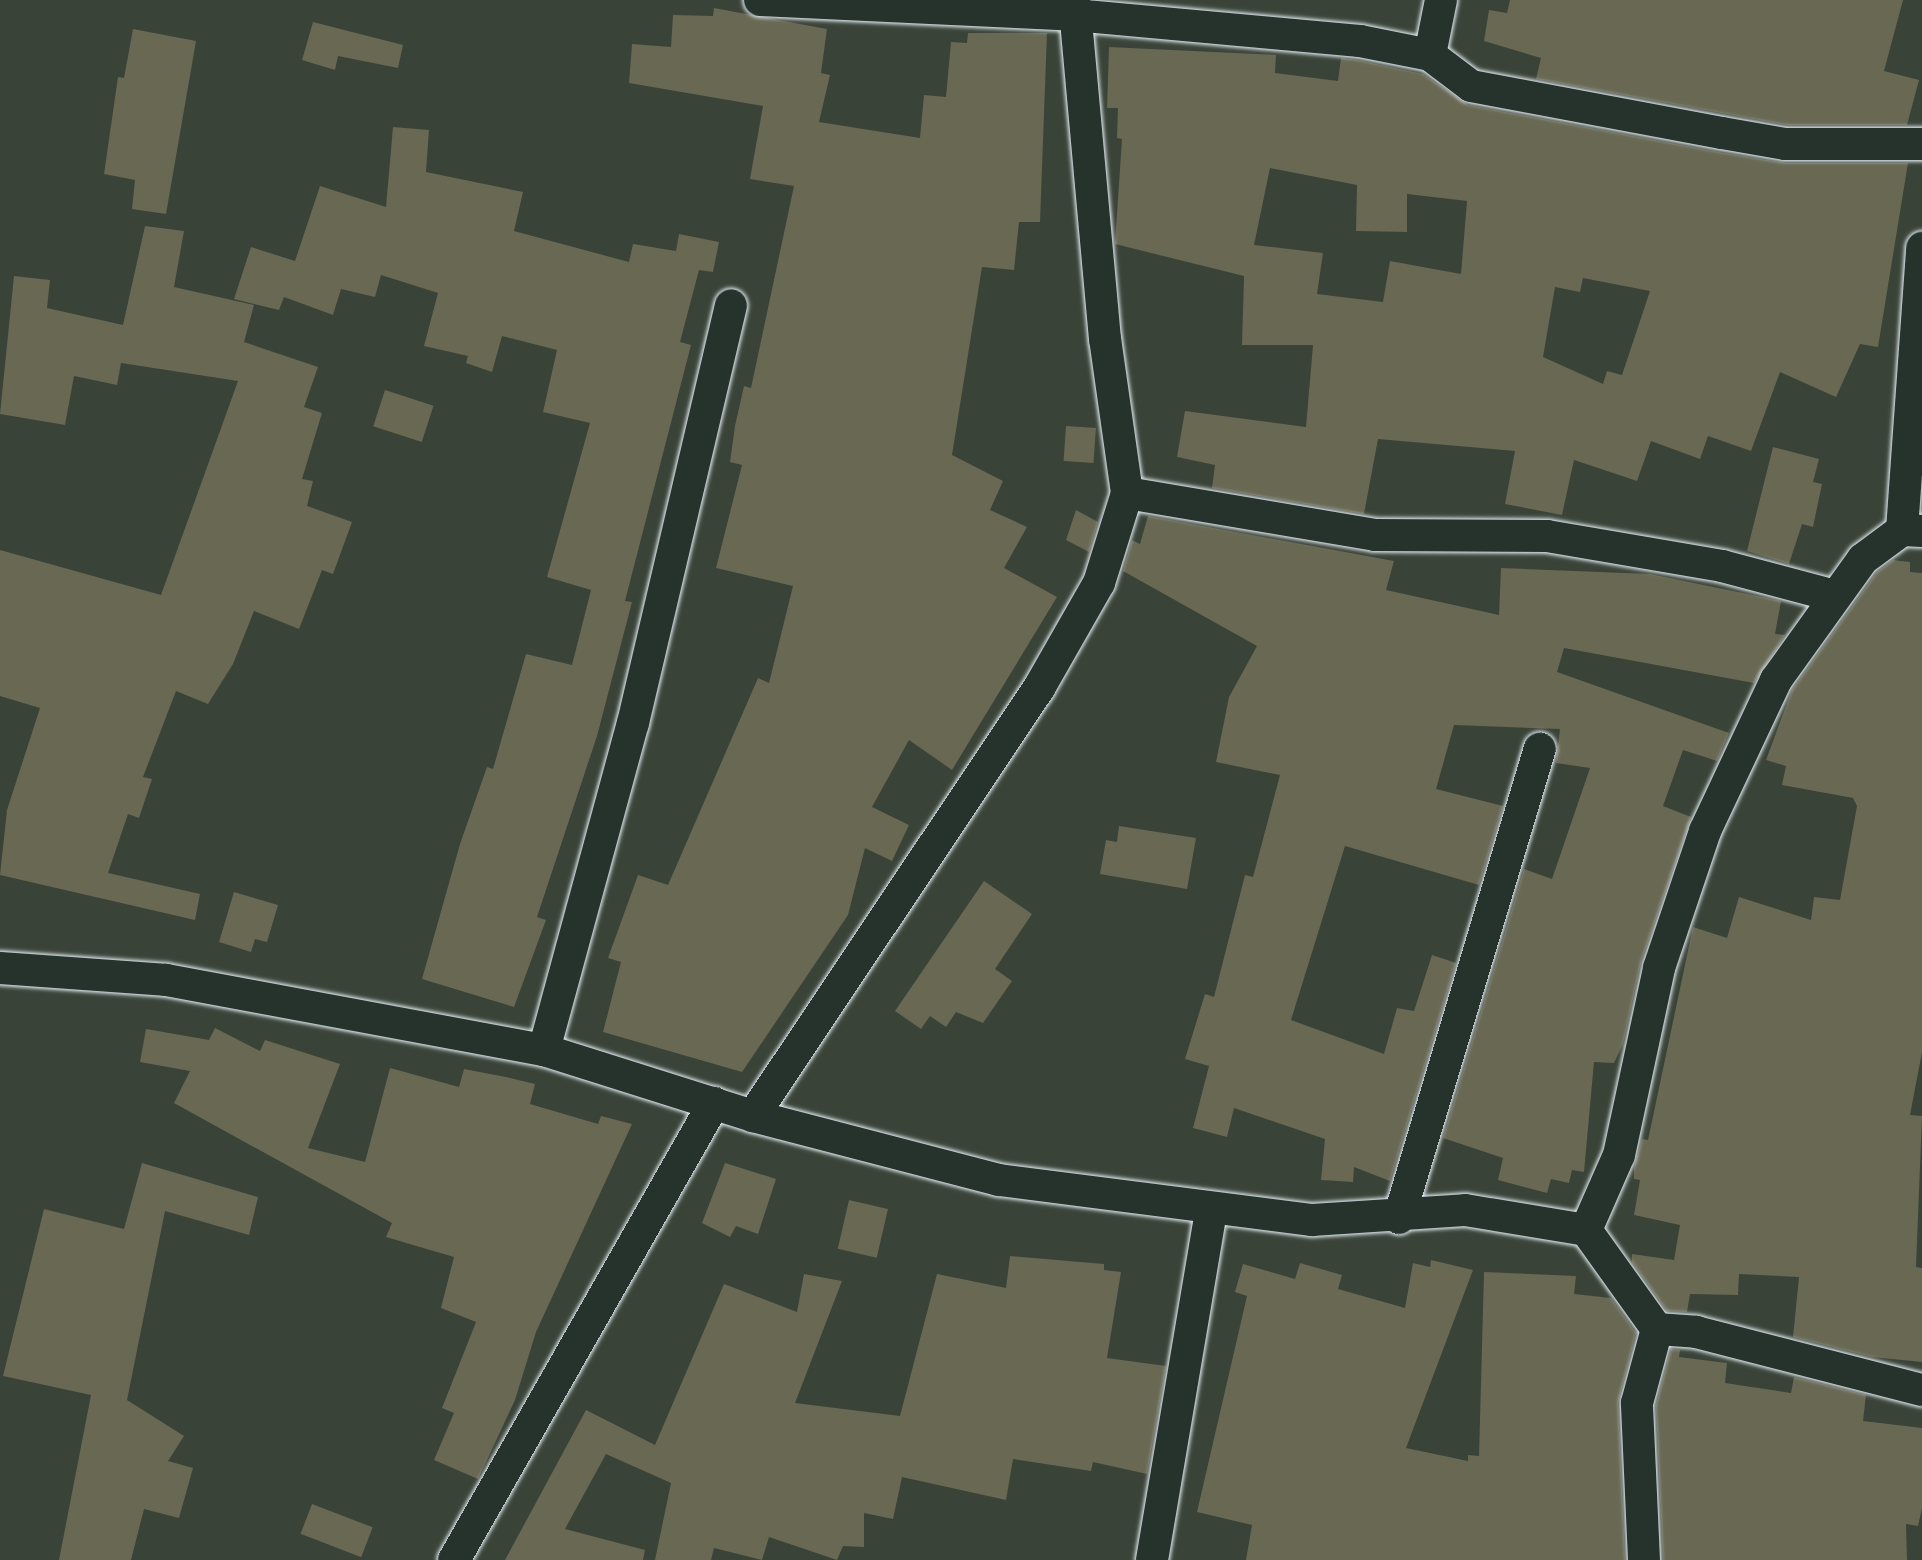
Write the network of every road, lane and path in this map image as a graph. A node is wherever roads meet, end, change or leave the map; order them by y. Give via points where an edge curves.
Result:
1 (760, 0) edge
2 (1441, 0) edge
3 (1074, 8) edge
4 (1430, 55) junction
5 (1922, 144) edge
6 (1922, 248) edge
7 (731, 305) dead end
8 (1127, 493) junction
9 (1912, 530) edge
10 (1831, 595) junction
11 (1540, 749) dead end
12 (0, 968) edge
13 (544, 1050) junction
14 (714, 1103) junction
15 (753, 1116) junction
16 (1211, 1211) junction
17 (1399, 1218) junction
18 (1586, 1230) junction
19 (1657, 1329) junction
20 (1922, 1390) edge
21 (454, 1560) edge
22 (1152, 1560) edge
23 (1644, 1560) edge

1 - 3 street
2 - 4 street
3 - 4 street via 1360,41
3 - 8 street
4 - 5 street via 1471,86 1785,144
6 - 9 street
7 - 13 street via 637,708
8 - 10 street via 1375,535 1547,536 1722,566
8 - 15 street via 1099,583 1039,688
9 - 10 street via 1863,559
10 - 18 street via 1776,680 1705,831 1659,968 1619,1155
11 - 17 street
12 - 13 street via 166,980
13 - 14 street
14 - 15 street
14 - 21 street
15 - 16 street via 999,1180
16 - 17 street via 1312,1220
16 - 22 street
17 - 18 street via 1465,1210
18 - 19 street
19 - 20 street via 1696,1332
19 - 23 street via 1637,1403

